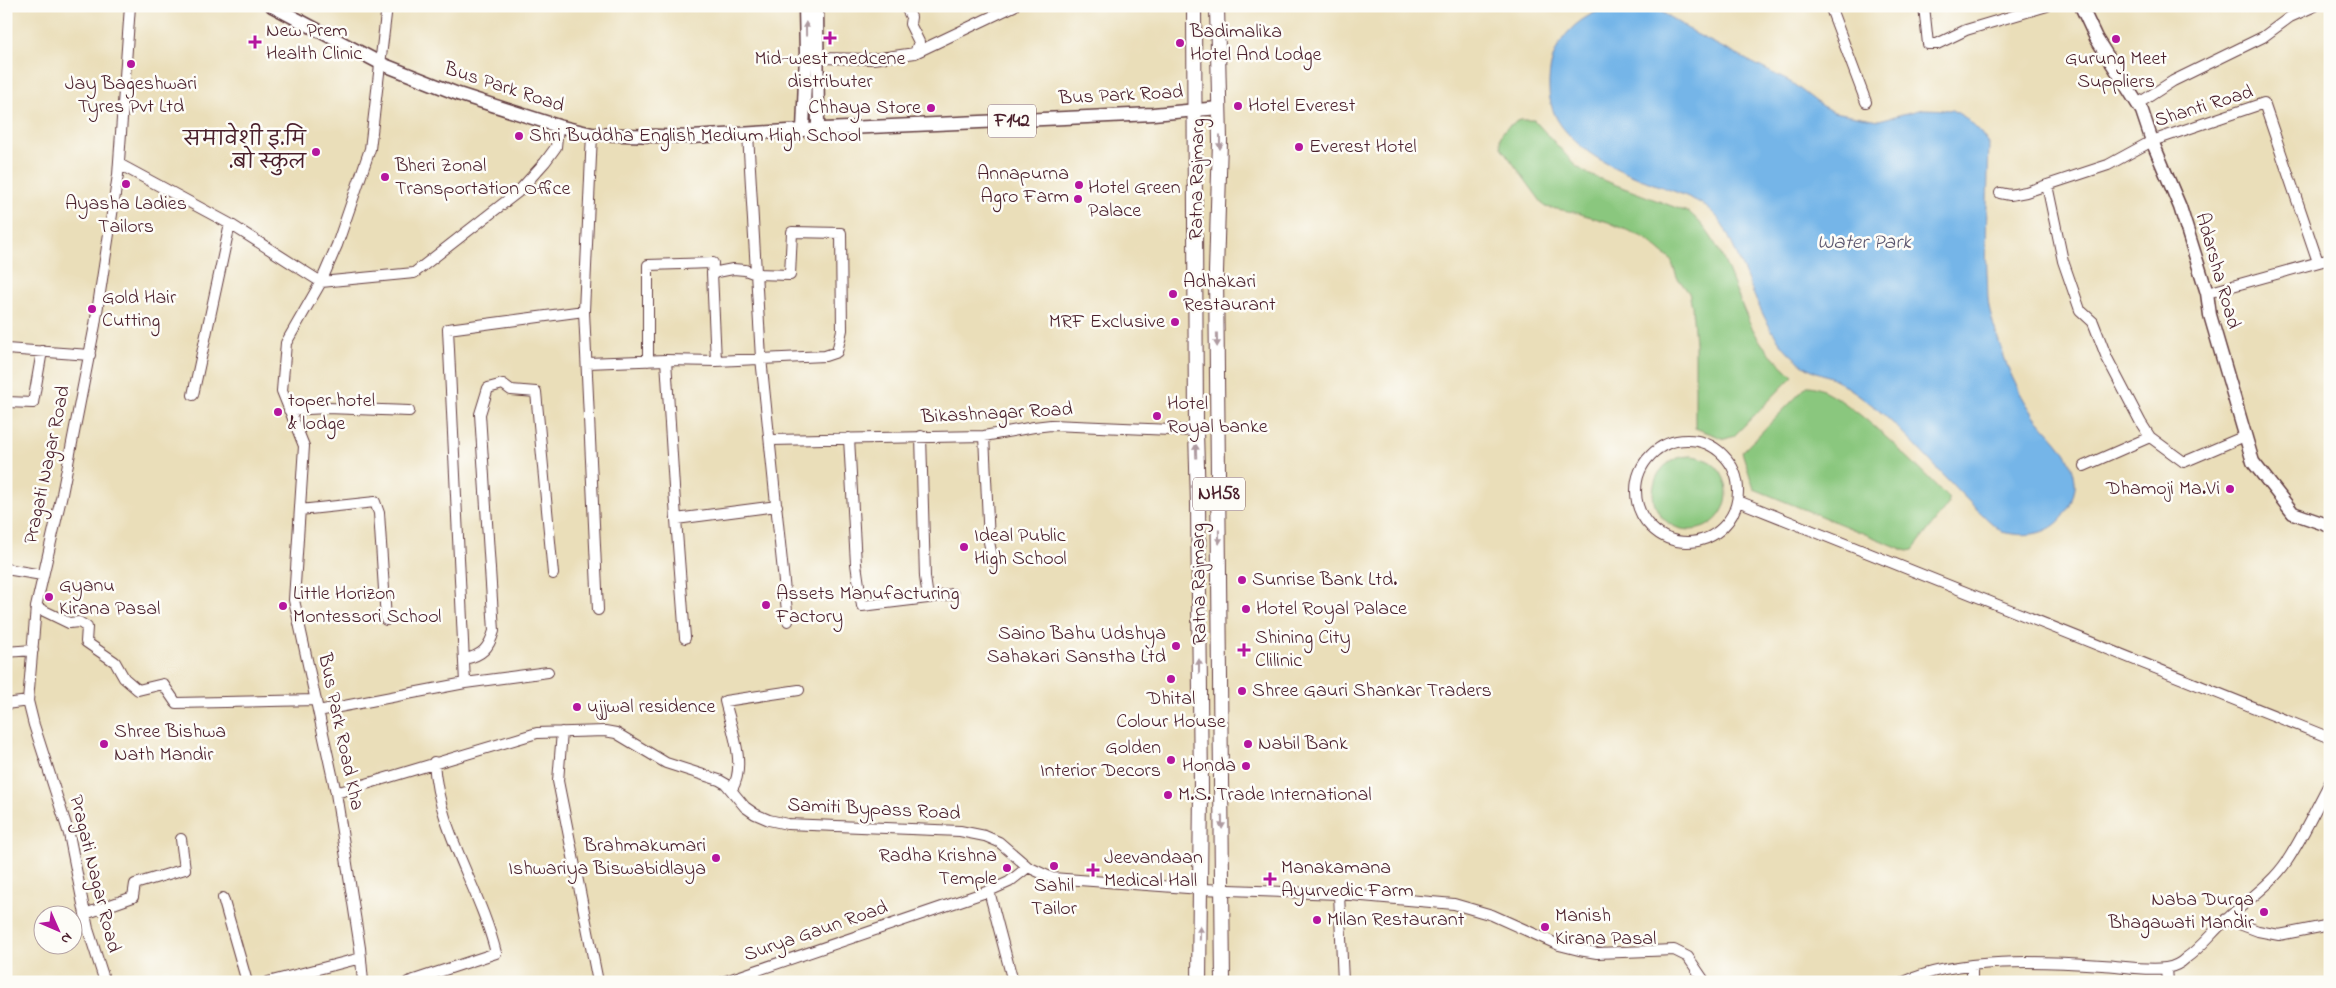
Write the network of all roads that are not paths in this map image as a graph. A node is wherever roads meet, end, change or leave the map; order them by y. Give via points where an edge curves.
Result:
1 (130, 6) edge
2 (272, 6) edge
3 (387, 6) edge
4 (805, 6) edge
5 (817, 6) edge
6 (905, 6) edge
7 (1014, 6) edge
8 (1194, 6) edge
9 (1217, 6) edge
10 (1830, 6) edge
11 (1924, 6) edge
12 (2047, 6) edge
13 (2081, 6) edge
14 (2315, 6) edge
15 (914, 53) junction
16 (817, 58) junction
17 (382, 64) junction
18 (1866, 102) dead end
19 (2138, 103) junction
20 (1220, 108) junction
21 (1194, 111) junction
22 (558, 126) junction
23 (818, 129) junction
24 (803, 130) junction
25 (592, 134) junction
26 (748, 134) junction
27 (2152, 141) junction
28 (119, 164) junction
29 (2047, 185) junction
30 (2000, 193) dead end
31 (230, 224) junction
32 (2330, 259) edge
33 (2318, 262) junction
34 (712, 273) junction
35 (756, 274) junction
36 (321, 282) junction
37 (2207, 294) junction
38 (584, 311) junction
39 (6, 349) edge
40 (42, 352) junction
41 (90, 355) junction
42 (761, 358) junction
43 (666, 360) junction
44 (648, 361) junction
45 (716, 361) junction
46 (586, 362) junction
47 (193, 395) dead end
48 (6, 402) edge
49 (289, 410) junction
50 (409, 411) dead end
51 (1196, 431) junction
52 (921, 436) junction
53 (984, 436) junction
54 (2150, 436) junction
55 (2245, 436) junction
56 (849, 438) junction
57 (771, 440) junction
58 (2084, 466) dead end
59 (1738, 501) junction
60 (1219, 502) junction
61 (1198, 504) junction
62 (777, 506) junction
63 (300, 510) junction
64 (676, 519) junction
65 (2330, 526) edge
66 (992, 561) dead end
67 (6, 569) edge
68 (553, 574) dead end
69 (42, 575) junction
70 (954, 594) dead end
71 (928, 598) junction
72 (36, 607) junction
73 (598, 610) dead end
74 (386, 620) dead end
75 (788, 621) dead end
76 (685, 638) dead end
77 (33, 650) junction
78 (6, 652) edge
79 (464, 659) junction
80 (548, 672) dead end
81 (465, 683) junction
82 (799, 690) dead end
83 (316, 700) junction
84 (28, 701) junction
85 (6, 704) edge
86 (318, 710) junction
87 (562, 732) junction
88 (2330, 738) edge
89 (434, 762) junction
90 (2330, 782) edge
91 (732, 790) junction
92 (336, 794) junction
93 (181, 839) dead end
94 (1028, 867) junction
95 (1201, 889) junction
96 (1222, 890) junction
97 (989, 891) junction
98 (1339, 894) junction
99 (223, 898) dead end
100 (85, 914) junction
101 (2226, 919) junction
102 (2330, 925) edge
103 (361, 958) junction
104 (1972, 966) junction
105 (2166, 968) junction
106 (105, 982) edge
107 (247, 982) edge
108 (268, 982) edge
109 (363, 982) edge
110 (408, 982) edge
111 (598, 982) edge
112 (723, 982) edge
113 (1013, 982) edge
114 (1199, 982) edge
115 (1223, 982) edge
116 (1343, 982) edge
117 (1705, 982) edge
118 (1904, 982) edge
119 (1972, 982) edge
120 (2167, 982) edge

1 - 28 street, Pragati Nagar Road
2 - 17 main road, Bus Park Road
3 - 17 street, Bus Park Road Kha
24 -> 4 main road
5 - 16 main road
6 - 15 street via 919,42
7 - 15 street
8 - 21 highway, Ratna Rajmarg / NH58
9 - 20 highway, Ratna Rajmarg / NH58
10 - 18 street
11 - 12 street via 1928,44 1937,44 1966,30
13 - 19 main road, Adarsha Road via 2096,38
14 - 19 street via 2290,17 2263,38
15 - 16 street via 873,59
16 - 23 main road
17 - 22 main road, Bus Park Road via 458,94
17 - 36 street, Bus Park Road Kha via 370,149
19 - 27 main road, Adarsha Road
20 - 21 main road, Bus Park Road / F142
20 -> 60 highway, Ratna Rajmarg / NH58 via 1216,272
21 - 23 main road, Bus Park Road / F142
21 - 51 highway, Ratna Rajmarg / NH58
22 - 25 main road, Bus Park Road
22 - 36 street via 556,147 518,192 414,273
23 - 24 main road, Bus Park Road / F142
24 - 26 main road, Bus Park Road
25 - 26 main road, Bus Park Road via 692,137
25 - 38 street
26 - 35 street
27 - 29 street, Shanti Road via 2108,165
27 - 33 street, Shanti Road via 2264,102
27 - 37 main road, Adarsha Road via 2180,207
28 - 31 street
28 - 41 street, Pragati Nagar Road
29 - 30 street, Shanti Road via 2018,194
29 - 54 street via 2063,261 2080,310 2093,322 2107,358
31 - 36 street
31 - 47 street
32 - 33 street
33 - 37 street
34 - 35 street via 733,269
34 - 44 street via 713,263 648,265
34 - 45 street
35 - 42 street
35 - 42 street via 790,275 792,232 841,233 842,330 837,352 825,356
36 - 49 street, Bus Park Road Kha via 286,343 282,392
37 - 55 main road, Adarsha Road via 2210,315
38 - 46 street
38 - 79 street via 448,330
39 - 40 street
40 - 41 street
40 - 48 street via 32,403
41 - 69 street, Pragati Nagar Road
42 - 45 street
42 - 57 street
43 - 44 street
43 - 45 street
43 - 64 street
44 - 46 street
46 - 73 street
49 - 50 street
49 - 63 street, Bus Park Road Kha via 304,446
51 - 53 street, Bikashnagar Road via 1034,426
61 -> 51 highway, Ratna Rajmarg / NH58
52 - 53 street, Bikashnagar Road
52 - 56 street, Bikashnagar Road
52 - 71 street
53 - 66 street
54 - 55 street via 2184,462
54 - 58 street
55 - 65 main road, Adarsha Road via 2253,462 2293,513
56 - 57 street, Bikashnagar Road
56 - 71 street via 856,564 862,606
57 - 62 street
59 - 59 street via 1734,470 1725,457 1710,446 1693,440 1660,448 1639,474 1636,491 1639,508 1647,523 1660,535 1676,541 1694,542 1709,538 1722,529
59 - 88 street
60 - 61 highway
60 -> 96 highway, Ratna Rajmarg / NH58
95 -> 61 highway, Ratna Rajmarg / NH58
62 - 64 street
62 - 75 street
63 - 74 street via 375,502 379,513
63 - 83 street, Bus Park Road Kha via 294,600
64 - 76 street
67 - 69 street
68 - 79 street via 536,392 511,390 503,384 488,388 480,414 494,631 490,646 477,656
69 - 72 street, Pragati Nagar Road
70 - 71 street
72 - 77 street, Pragati Nagar Road
72 - 83 street via 69,623 79,622 87,627 86,642 115,662 124,678 138,690 163,684 176,703
77 - 78 street
77 - 84 street, Pragati Nagar Road
79 - 81 street
80 - 81 street
81 - 86 street
82 - 91 street via 725,700 739,762
83 - 86 street, Bus Park Road Kha
84 - 85 street
84 - 100 street, Pragati Nagar Road via 69,834
86 - 92 street, Bus Park Road Kha
87 - 89 street, Samiti Bypass Road via 537,733
87 - 91 street, Samiti Bypass Road via 616,733 666,763 719,780
87 - 111 street via 558,781
89 - 92 street, Samiti Bypass Road
89 - 110 street via 435,784 496,953
90 - 101 street via 2287,861 2266,885
91 - 94 street, Samiti Bypass Road via 745,807 769,820 787,824 960,831 999,842
92 - 103 street, Bus Park Road Kha
93 - 100 street via 185,869 135,884 133,897
94 - 95 street, Samiti Bypass Road via 1052,878
94 - 97 street, Surya Gaun Road via 1009,882
95 - 96 street, Samiti Bypass Road
114 -> 95 highway, Ratna Rajmarg / NH58
96 - 98 street, Samiti Bypass Road
96 - 115 highway, Ratna Rajmarg / NH58
97 - 112 street, Surya Gaun Road
97 - 113 street
98 - 116 street
98 - 117 street, Samiti Bypass Road via 1471,907 1559,945 1597,953 1674,950 1688,957
99 - 107 street
100 - 106 street, Pragati Nagar Road
101 - 102 street via 2279,935
101 - 105 street via 2187,958
103 - 108 street
103 - 109 street, Bus Park Road Kha
104 - 105 street via 2047,961
104 - 118 street via 1948,968
104 - 119 street
105 - 120 street

